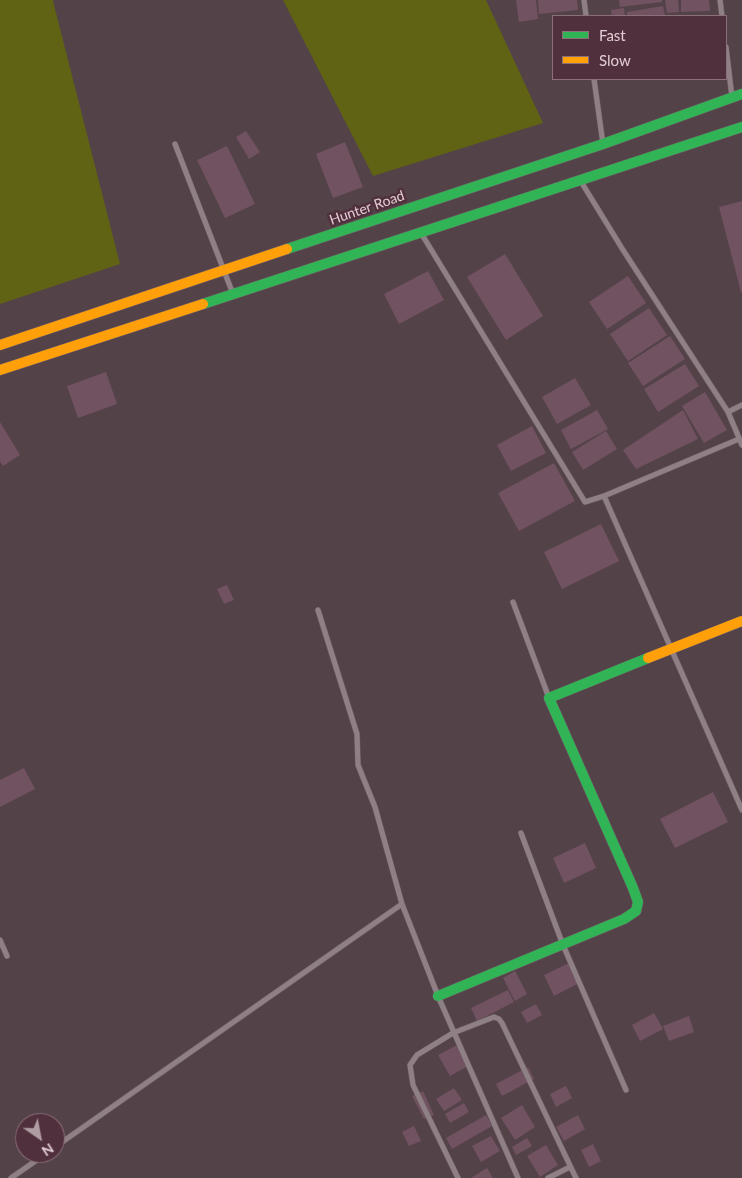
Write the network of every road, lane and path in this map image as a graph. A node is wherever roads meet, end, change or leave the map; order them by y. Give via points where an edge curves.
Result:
1 (584, 0) edge
2 (720, 0) edge
3 (586, 15) edge
4 (722, 15) edge
5 (727, 51) edge
6 (594, 80) edge
7 (737, 96) edge
8 (742, 128) edge
9 (175, 144) dead end
10 (603, 144) junction
11 (580, 180) junction
12 (421, 233) junction
13 (225, 271) junction
14 (234, 294) junction
15 (0, 345) edge
16 (0, 370) edge
17 (742, 405) edge
18 (728, 412) junction
19 (740, 439) junction
20 (742, 445) edge
21 (604, 496) junction
22 (513, 602) dead end
23 (318, 610) dead end
24 (742, 621) edge
25 (671, 649) junction
26 (549, 698) junction
27 (742, 810) edge
28 (521, 833) dead end
29 (402, 904) junction
30 (0, 940) edge
31 (563, 945) junction
32 (7, 956) dead end
33 (438, 996) junction
34 (454, 1033) junction
35 (626, 1090) dead end
36 (65, 1140) edge
37 (33, 1163) edge
38 (570, 1166) junction
39 (11, 1178) edge
40 (458, 1178) edge
41 (518, 1178) edge
42 (548, 1178) edge
43 (576, 1178) edge

1 - 3 street
2 - 4 street
5 - 7 street
6 - 10 street
7 - 10 street, Hunter Road
8 - 11 street
9 - 13 street
10 - 13 street, Hunter Road
11 - 12 street
11 - 18 street
12 - 14 street
12 - 21 street via 585,502
13 - 14 street
13 - 15 street, Hunter Road
14 - 16 street
17 - 18 street
18 - 19 street
19 - 20 street
19 - 21 street
21 - 25 street
22 - 26 street
23 - 29 street via 357,734 358,765 375,807
24 - 25 street
25 - 26 street
25 - 27 street
26 - 31 street via 638,902 636,911 624,919
28 - 31 street
29 - 33 street
29 - 36 street
30 - 32 street
31 - 33 street
31 - 35 street
33 - 34 street
34 - 38 street via 494,1017 499,1019
34 - 40 street via 417,1055 410,1065 414,1085
34 - 41 street
37 - 39 street
38 - 42 street
38 - 43 street

